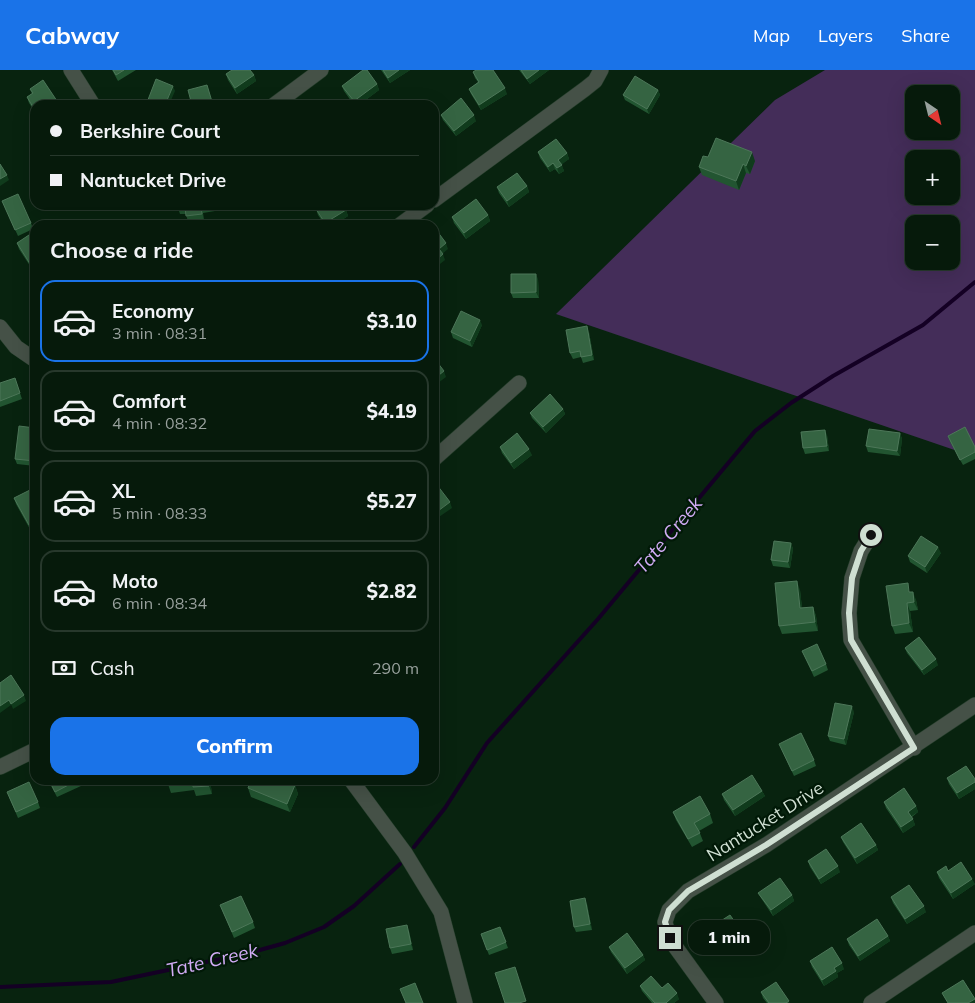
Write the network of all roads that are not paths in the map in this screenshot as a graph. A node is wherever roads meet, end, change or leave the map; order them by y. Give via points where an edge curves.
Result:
1 (72, 70) edge
2 (322, 70) edge
3 (601, 70) edge
4 (90, 100) edge
5 (281, 100) edge
6 (439, 196) edge
7 (420, 210) edge
8 (407, 220) edge
9 (2, 334) edge
10 (30, 357) edge
11 (519, 383) dead end
12 (439, 455) edge
13 (871, 535) dead end
14 (975, 705) edge
15 (914, 748) junction
16 (30, 752) edge
17 (0, 767) edge
18 (355, 785) edge
19 (975, 933) edge
20 (466, 1003) edge
21 (716, 1003) edge
22 (871, 1003) edge

1 - 4 street
2 - 5 street
3 - 6 street via 585,90
7 - 8 street
9 - 10 street
11 - 12 street
13 - 15 street via 861,551 852,578 851,640
14 - 15 street, Nantucket Drive
15 - 21 street, Nantucket Drive via 766,845 688,891 669,910 665,922 670,938
16 - 17 street
18 - 20 street via 405,852 441,912
19 - 22 street

